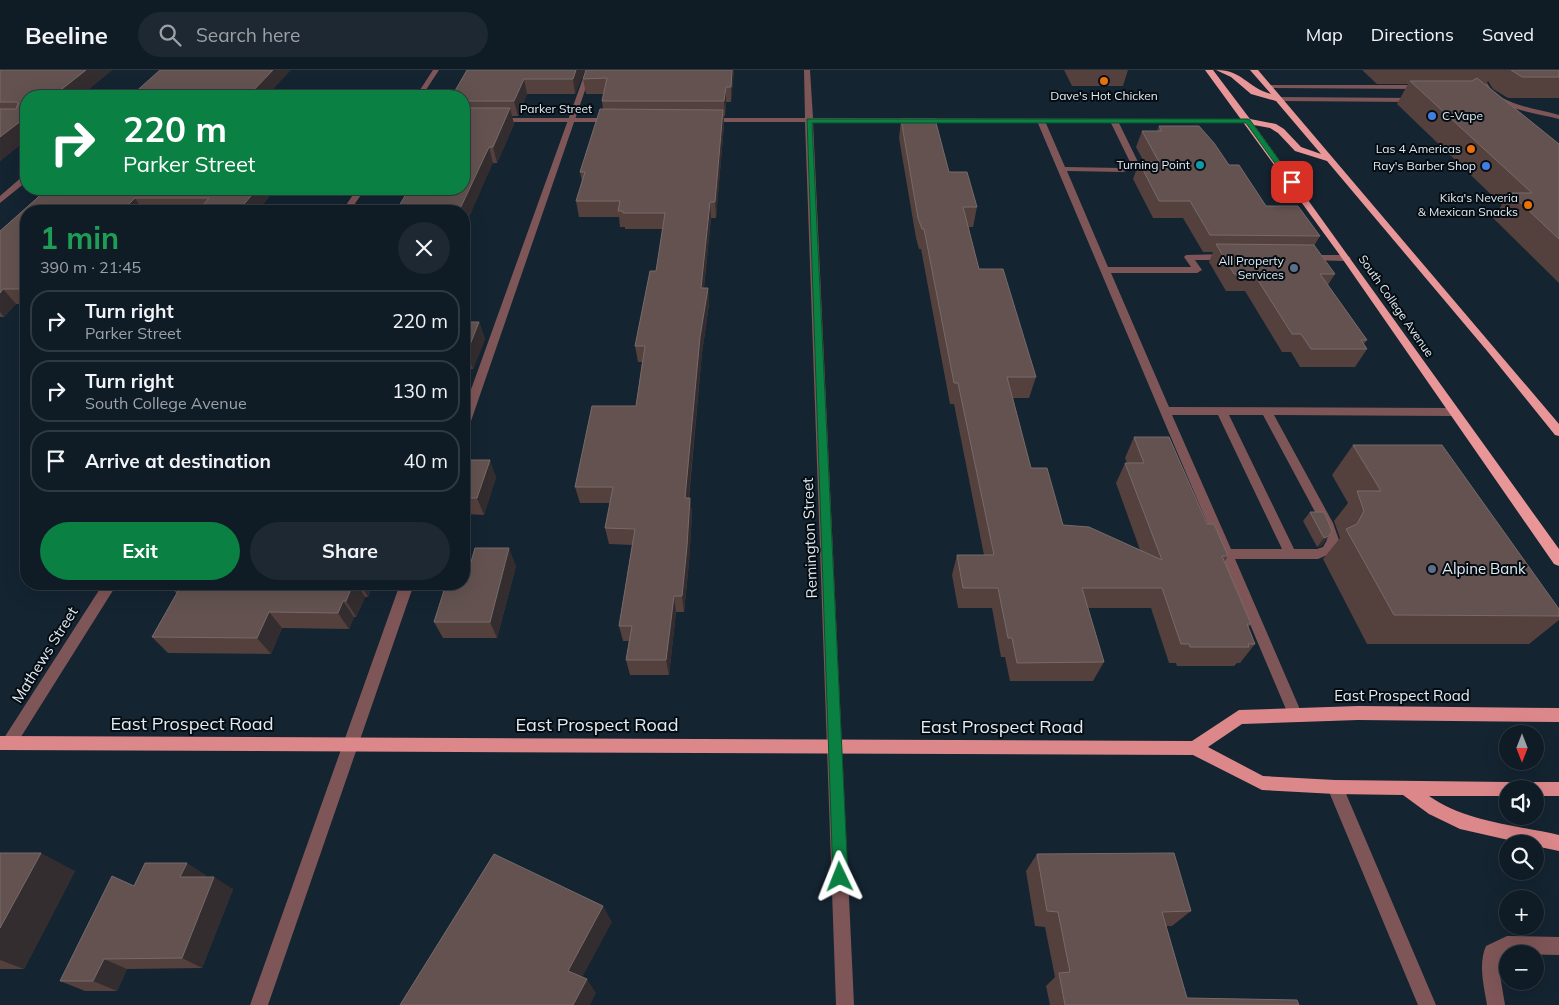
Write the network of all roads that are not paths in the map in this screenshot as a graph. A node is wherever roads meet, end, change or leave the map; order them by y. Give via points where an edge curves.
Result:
1 (436, 70) edge
2 (589, 70) edge
3 (808, 70) edge
4 (1209, 70) edge
5 (1220, 70) edge
6 (1254, 70) edge
7 (1476, 70) edge
8 (1268, 87) junction
9 (1432, 88) edge
10 (423, 90) edge
11 (1483, 94) edge
12 (1491, 94) junction
13 (1278, 99) junction
14 (1421, 100) edge
15 (1559, 117) edge
16 (470, 120) edge
17 (571, 120) junction
18 (619, 120) edge
19 (695, 120) edge
20 (809, 121) junction
21 (1041, 121) junction
22 (1114, 121) junction
23 (1248, 121) junction
24 (1328, 158) junction
25 (1062, 169) junction
26 (20, 183) edge
27 (0, 200) edge
28 (1239, 257) edge
29 (1299, 258) edge
30 (1346, 258) junction
31 (1105, 270) junction
32 (470, 407) edge
33 (1165, 411) junction
34 (1222, 411) junction
35 (1266, 411) junction
36 (1453, 412) junction
37 (1559, 432) edge
38 (1226, 554) junction
39 (1291, 555) junction
40 (1559, 560) edge
41 (106, 590) edge
42 (406, 590) edge
43 (1295, 714) junction
44 (1559, 715) edge
45 (4, 743) edge
46 (351, 745) junction
47 (836, 745) junction
48 (1194, 748) junction
49 (1336, 788) junction
50 (1406, 788) junction
51 (1499, 789) edge
52 (1544, 789) edge
53 (1559, 789) edge
54 (1559, 843) edge
55 (1559, 946) edge
56 (259, 1005) edge
57 (845, 1005) edge
58 (1427, 1005) edge
59 (1496, 1005) edge

1 - 10 street
2 - 17 street
3 - 20 street, Remington Street
4 - 23 highway, South College Avenue
5 - 13 highway via 1234,75 1254,92
6 - 8 highway
7 - 12 street
8 - 9 street
8 - 13 highway
11 - 12 street
12 - 15 street
13 - 14 street
13 - 24 highway
16 - 17 street, Parker Street
17 - 18 street, Parker Street
17 - 32 street
19 - 20 street
20 - 21 street
20 - 47 street, Remington Street
21 - 22 street
21 - 25 street
22 - 23 street
22 - 25 street via 1133,166 1123,170
23 - 24 highway via 1273,126 1298,149
23 - 30 highway, South College Avenue
24 - 37 highway
25 - 31 street
26 - 27 street
28 - 31 street via 1189,257 1197,270
29 - 30 street
30 - 36 highway, South College Avenue
31 - 33 street
33 - 34 street
33 - 38 street
34 - 35 street
34 - 39 street
35 - 36 street
35 - 39 street via 1327,523 1333,540 1328,550 1318,554
36 - 40 highway, South College Avenue
38 - 39 street
38 - 43 street
41 - 45 street, Mathews Street
42 - 46 street
43 - 44 main road, East Prospect Road
43 - 48 main road, East Prospect Road via 1239,716
45 - 46 main road, East Prospect Road
46 - 47 main road, East Prospect Road
46 - 56 street
47 - 48 main road, East Prospect Road
47 - 57 street, Remington Street
48 - 49 main road, East Prospect Road via 1262,783
49 - 50 main road, East Prospect Road
49 - 58 street
50 - 51 main road, East Prospect Road
50 - 54 main road via 1460,822
52 - 53 main road
55 - 59 street via 1507,945 1492,952 1491,975

